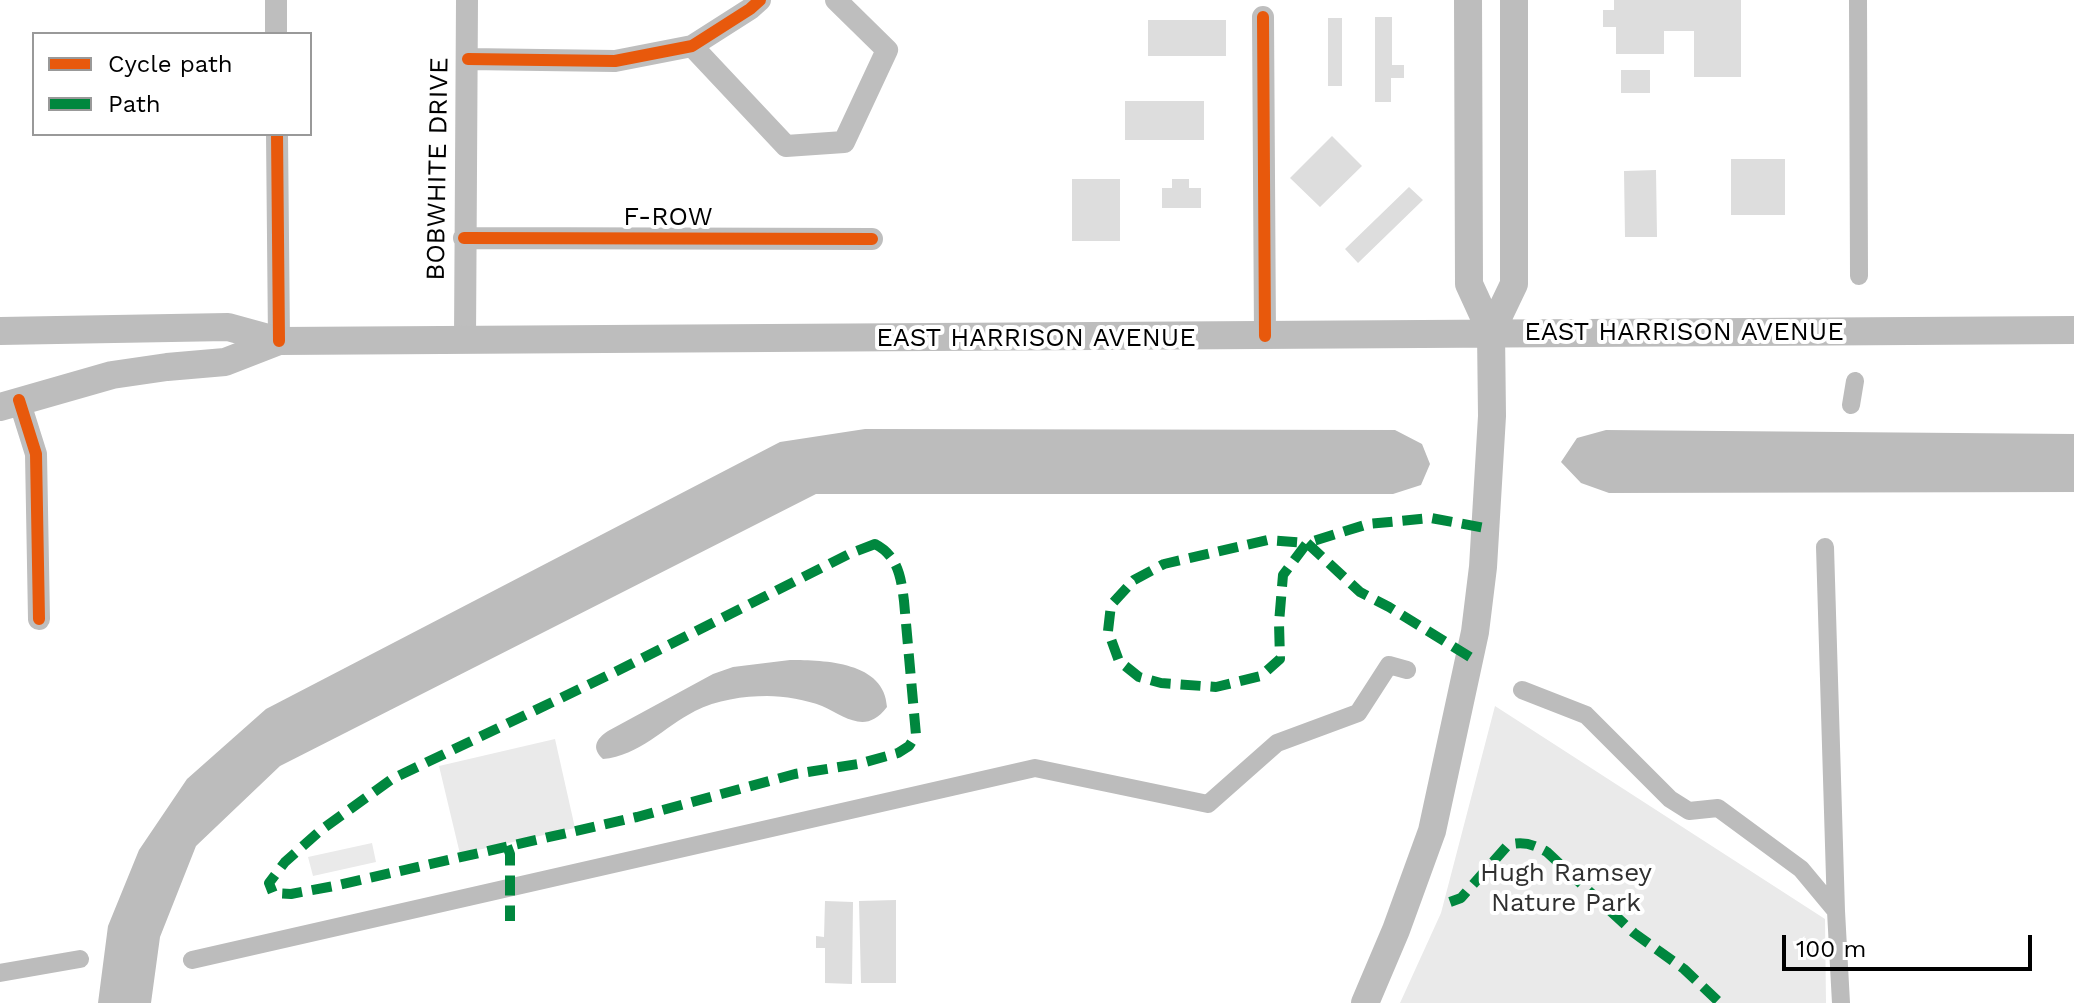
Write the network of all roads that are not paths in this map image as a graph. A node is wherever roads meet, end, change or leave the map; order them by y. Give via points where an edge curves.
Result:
1 (276, 0) edge
2 (467, 0) edge
3 (760, 0) edge
4 (836, 0) edge
5 (1468, 0) edge
6 (1514, 0) edge
7 (1263, 17) dead end
8 (276, 32) edge
9 (692, 46) junction
10 (468, 59) junction
11 (277, 136) edge
12 (464, 238) junction
13 (872, 239) dead end
14 (2074, 330) edge
15 (0, 331) edge
16 (1491, 332) junction
17 (1265, 336) junction
18 (465, 340) junction
19 (279, 341) junction
20 (10, 403) edge
21 (39, 619) dead end
22 (1365, 1003) edge

1 - 8 street
2 - 10 street, BOBWHITE DRIVE
3 - 9 street
4 - 9 street via 887,50 844,142 786,146
5 - 16 main road via 1469,284
6 - 16 main road via 1514,284
7 - 17 street
9 - 10 street via 615,61
10 - 12 street, BOBWHITE DRIVE
11 - 19 street
12 - 13 street, F-ROW
12 - 18 street, BOBWHITE DRIVE
14 - 16 main road, EAST HARRISON AVENUE
15 - 19 main road, EAST HARRISON AVENUE via 228,327
16 - 17 main road, EAST HARRISON AVENUE
16 - 22 main road via 1492,416 1475,632 1432,831
17 - 18 main road, EAST HARRISON AVENUE
18 - 19 main road, EAST HARRISON AVENUE
19 - 20 main road via 225,362 112,375
20 - 21 street via 36,454

